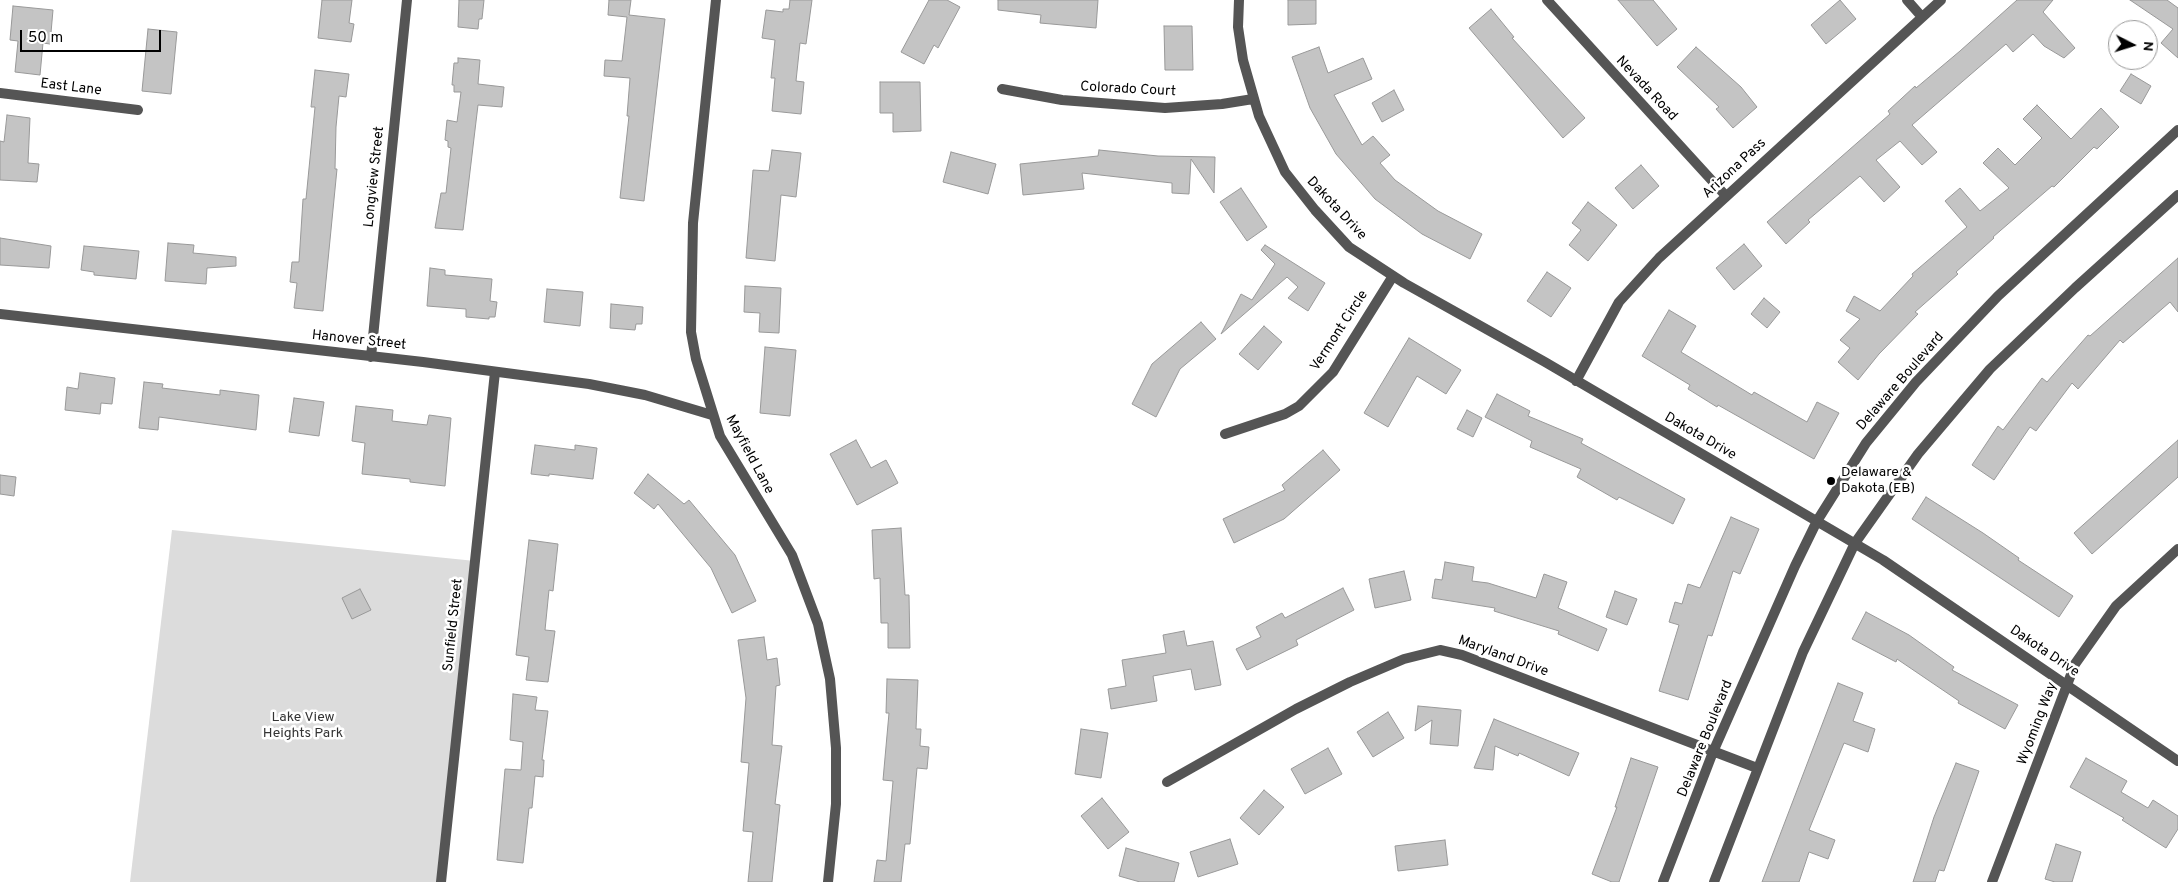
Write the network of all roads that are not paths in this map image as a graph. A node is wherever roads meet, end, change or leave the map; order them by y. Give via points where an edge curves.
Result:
1 (407, 0) edge
2 (716, 0) edge
3 (1239, 0) edge
4 (1546, 0) edge
5 (1907, 0) edge
6 (1941, 0) edge
7 (1922, 17) junction
8 (1002, 90) dead end
9 (0, 93) edge
10 (1253, 99) junction
11 (138, 110) dead end
12 (2178, 130) edge
13 (2178, 195) edge
14 (1726, 196) junction
15 (1393, 276) junction
16 (0, 314) edge
17 (371, 357) junction
18 (495, 372) junction
19 (1576, 381) junction
20 (712, 415) junction
21 (1225, 434) dead end
22 (1817, 522) junction
23 (1855, 543) junction
24 (2178, 550) edge
25 (2068, 685) junction
26 (1713, 752) junction
27 (2178, 761) edge
28 (1757, 768) junction
29 (1166, 782) dead end
30 (441, 882) edge
31 (828, 882) edge
32 (1663, 882) edge
33 (1714, 882) edge
34 (1992, 882) edge

1 - 17 street, Longview Street
2 - 20 street, Mayfield Lane via 693,223 691,332
3 - 10 street, Dakota Drive via 1238,27
4 - 14 street, Nevada Road
5 - 7 street
6 - 7 street, Arizona Pass
7 - 14 street, Arizona Pass
8 - 10 street, Colorado Court via 1062,100 1165,108
9 - 11 street, East Lane
10 - 15 street, Dakota Drive via 1285,172 1315,210 1349,247
12 - 22 street, Delaware Boulevard via 1998,296 1916,382 1866,443
13 - 23 street via 1990,369 1918,454
14 - 19 street, Arizona Pass via 1659,258 1619,302
15 - 19 street, Dakota Drive
15 - 21 street, Vermont Circle via 1333,372 1300,406
16 - 17 street, Hanover Street
17 - 18 street, Hanover Street
18 - 20 street, Hanover Street via 590,384 645,395
18 - 30 street, Sunfield Street
19 - 22 street, Dakota Drive
20 - 31 street, Mayfield Lane via 720,436 792,555 818,624 830,679 836,748 836,804
22 - 23 street, Dakota Drive
22 - 26 street, Delaware Boulevard
23 - 25 street, Dakota Drive
23 - 28 street via 1820,612
24 - 25 street, Wyoming Way via 2116,606 2076,664
25 - 27 street, Dakota Drive
25 - 34 street, Wyoming Way
26 - 28 street, Maryland Drive
26 - 29 street, Maryland Drive via 1462,655 1440,650 1404,659 1350,682
26 - 32 street, Delaware Boulevard
28 - 33 street

